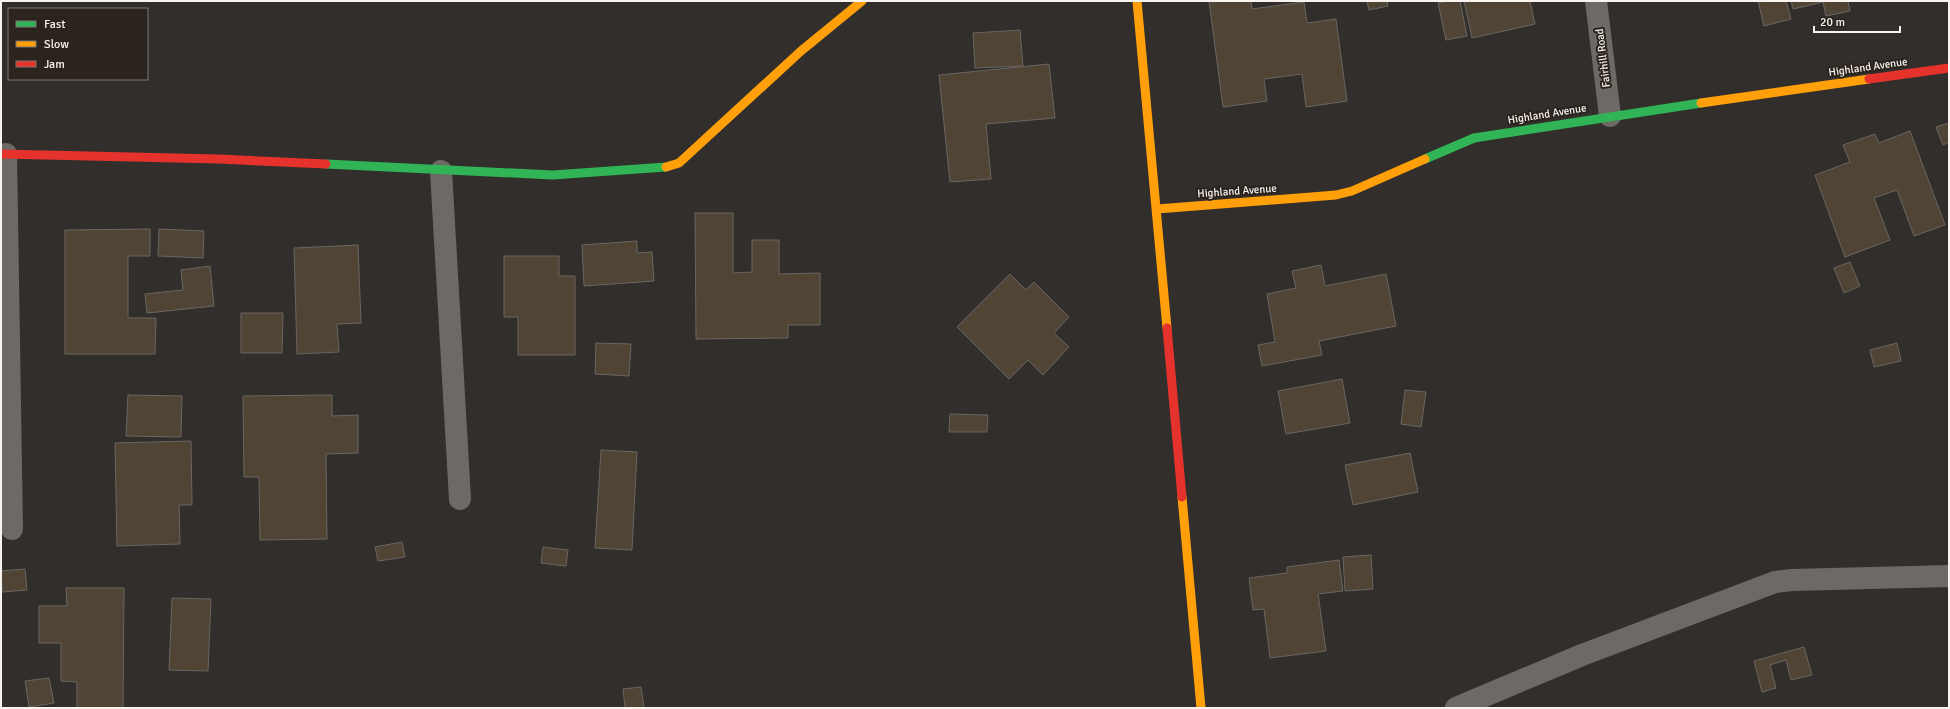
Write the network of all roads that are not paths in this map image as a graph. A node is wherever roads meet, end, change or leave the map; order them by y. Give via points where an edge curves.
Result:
1 (862, 1) edge
2 (1137, 1) edge
3 (1596, 1) edge
4 (1949, 68) edge
5 (1610, 116) junction
6 (4, 154) edge
7 (441, 171) junction
8 (1158, 209) junction
9 (460, 499) dead end
10 (12, 530) dead end
11 (1949, 576) edge
12 (1202, 708) edge
13 (1456, 708) edge

1 - 7 street via 800,51 679,163 668,168 553,175
2 - 8 street
3 - 5 street, Fairhill Road
4 - 5 street, Highland Avenue
5 - 8 street, Highland Avenue via 1474,138 1352,191 1336,195
6 - 7 street via 219,159
6 - 10 street
7 - 9 street
8 - 12 street
11 - 13 street via 1775,582 1582,655

